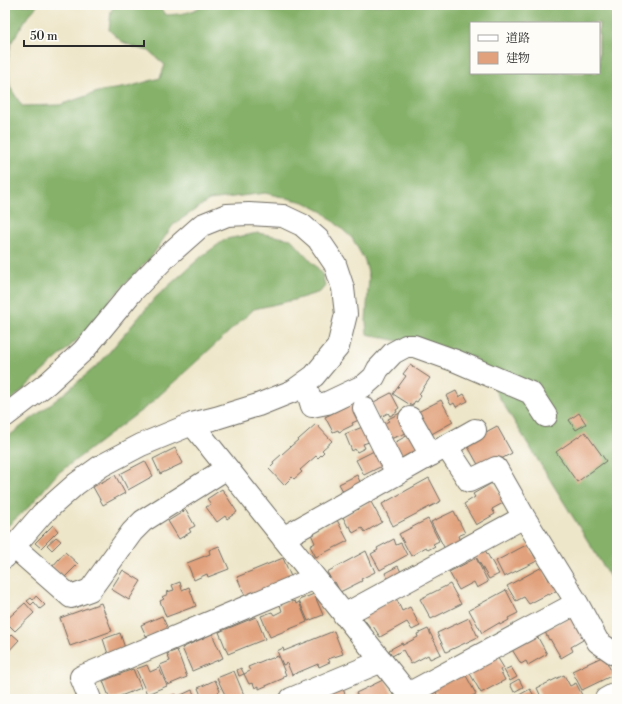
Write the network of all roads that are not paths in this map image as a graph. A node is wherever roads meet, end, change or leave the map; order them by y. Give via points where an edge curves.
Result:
1 (305, 383) junction
2 (364, 408) dead end
3 (5, 416) edge
4 (546, 416) dead end
5 (410, 418) dead end
6 (192, 424) junction
7 (475, 430) dead end
8 (438, 451) junction
9 (227, 468) junction
10 (397, 474) junction
11 (524, 517) junction
12 (283, 538) junction
13 (9, 552) edge
14 (315, 578) junction
15 (577, 603) junction
16 (344, 615) junction
17 (617, 655) edge
18 (382, 661) junction
19 (617, 693) edge
20 (410, 696) edge
21 (90, 699) edge
22 (291, 699) edge
23 (606, 699) edge

1 - 3 street via 338,347 346,314 343,288 336,264 318,239 302,225 283,216 227,216 202,225 167,256 84,350
1 - 4 street via 312,406 327,404 365,385 393,353 406,346 414,346 531,393
1 - 6 street via 294,391
2 - 10 street
5 - 8 street
6 - 9 street
6 - 13 street via 141,445 101,466 42,514
7 - 8 street
8 - 10 street
8 - 11 street via 469,481 496,468
9 - 12 street
9 - 13 street via 143,521 132,532 90,590 71,597
10 - 12 street
11 - 15 street
11 - 16 street
12 - 14 street
14 - 16 street
14 - 21 street via 81,677
15 - 17 street via 598,642
15 - 20 street
16 - 18 street
18 - 20 street
18 - 22 street
19 - 23 street

